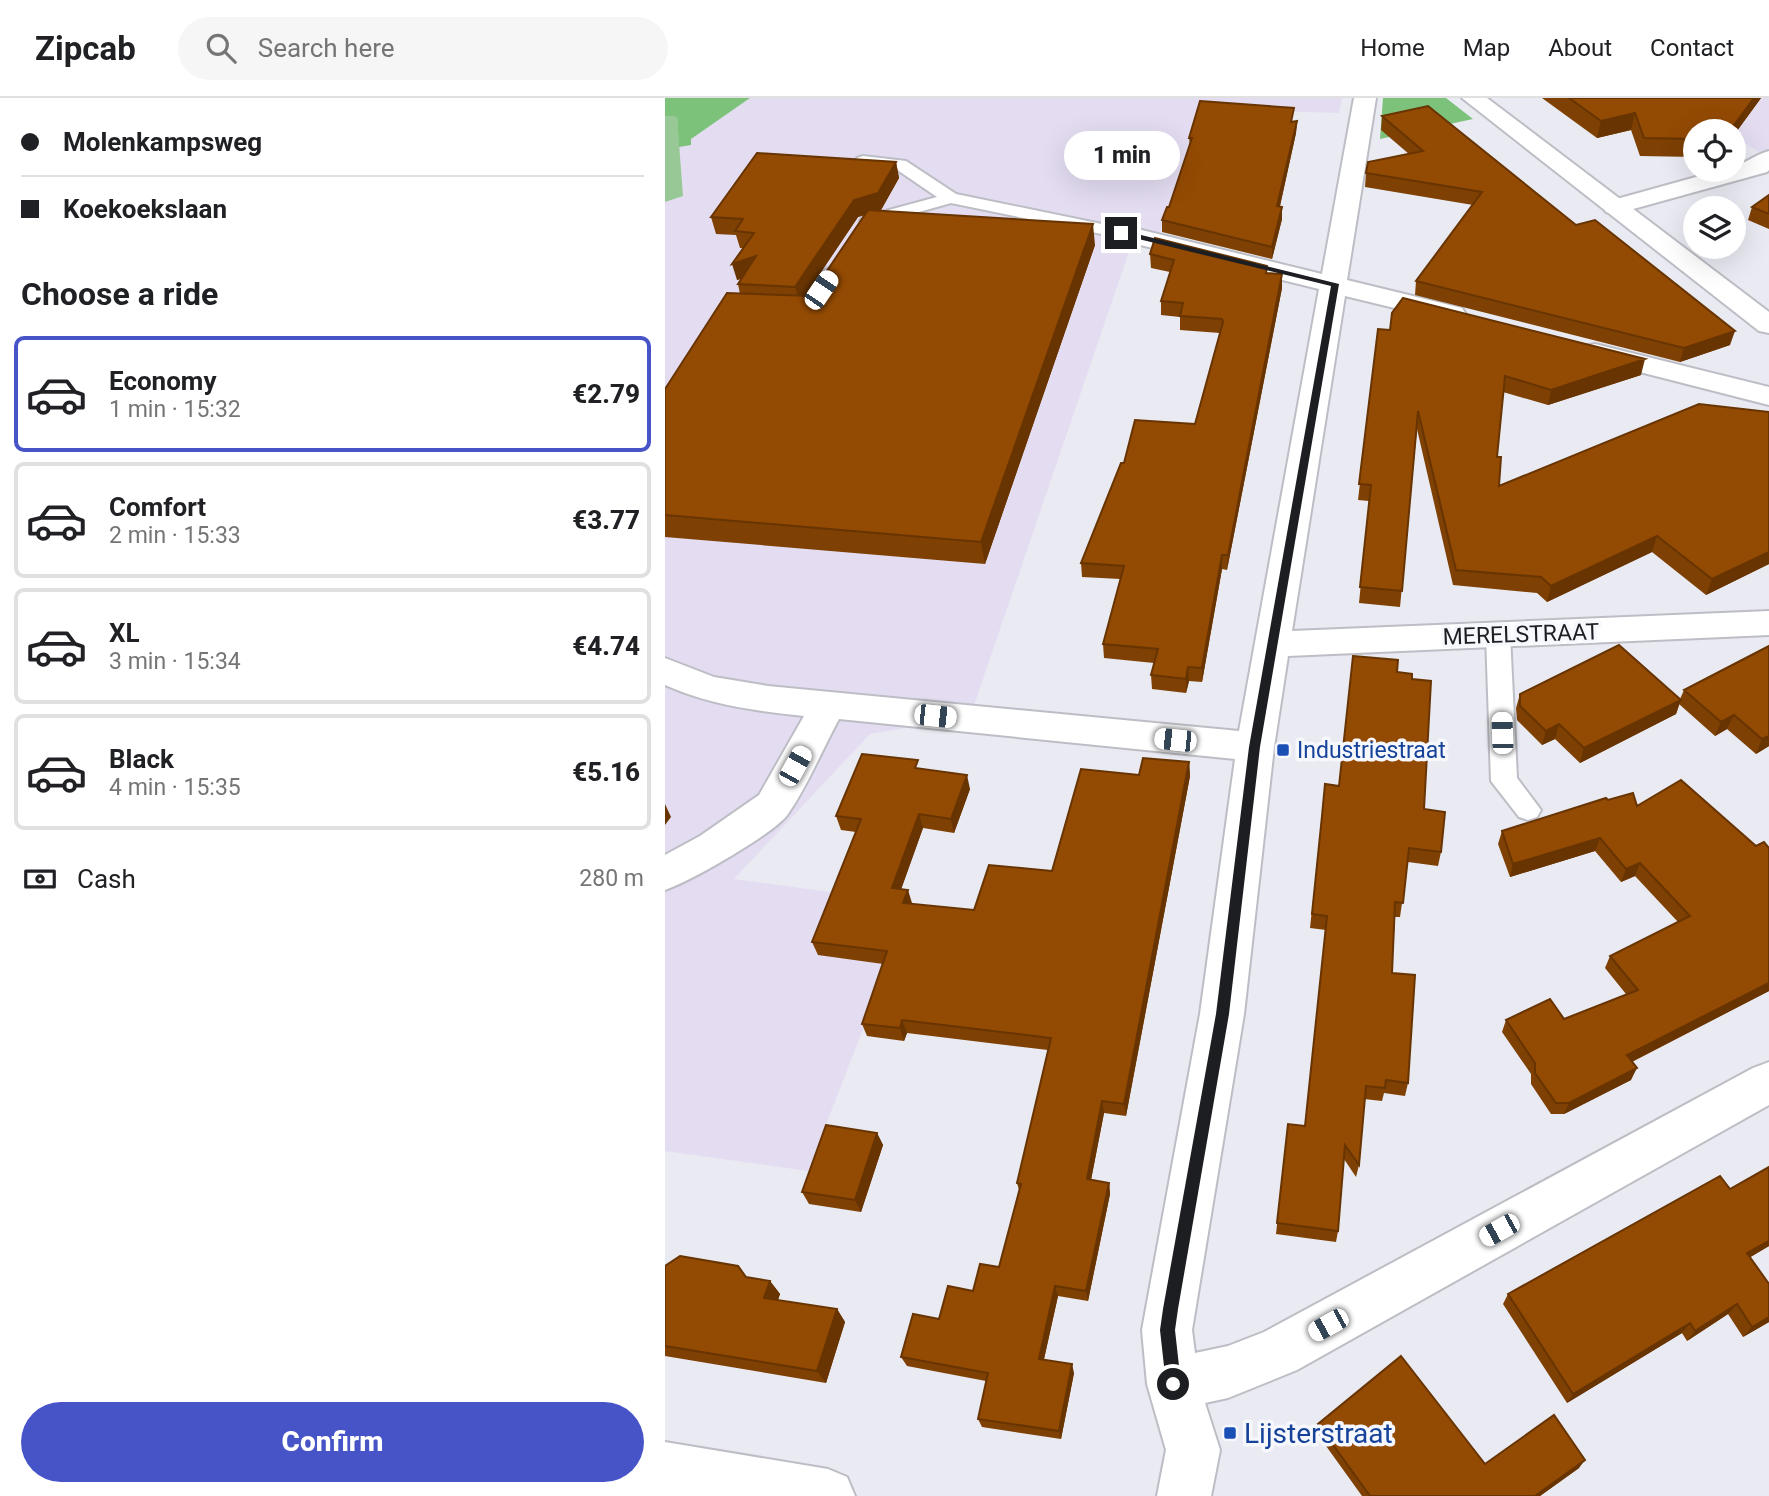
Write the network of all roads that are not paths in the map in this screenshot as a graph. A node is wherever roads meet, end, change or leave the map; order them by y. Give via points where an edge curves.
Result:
1 (1365, 98) edge
2 (1473, 98) edge
3 (1769, 158) edge
4 (847, 160) edge
5 (951, 198) junction
6 (1615, 206) junction
7 (858, 233) edge
8 (1121, 233) joint
9 (1335, 284) junction
10 (1476, 320) edge
11 (1769, 325) edge
12 (1566, 344) edge
13 (1769, 396) edge
14 (1769, 623) edge
15 (1498, 635) junction
16 (1273, 644) junction
17 (665, 671) edge
18 (828, 706) junction
19 (1255, 747) junction
20 (1528, 810) dead end
21 (665, 874) edge
22 (1769, 1082) edge
23 (1173, 1384) junction
24 (665, 1469) edge
25 (1186, 1495) edge
26 (828, 1496) edge

1 - 9 street
2 - 6 street
3 - 6 street via 1758,167
4 - 5 lane via 900,164
5 - 7 lane via 866,222
5 - 8 lane
6 - 11 street
8 - 9 street
9 - 10 street
9 - 16 street
12 - 13 street
14 - 15 street, MERELSTRAAT
15 - 16 street, MERELSTRAAT
15 - 20 lane via 1504,781
16 - 19 street
17 - 18 street via 708,689
18 - 19 street
18 - 21 street via 773,806 714,848
19 - 23 street via 1222,1014 1167,1330
22 - 23 street via 1279,1352 1228,1373
23 - 25 street via 1193,1450
24 - 26 street

